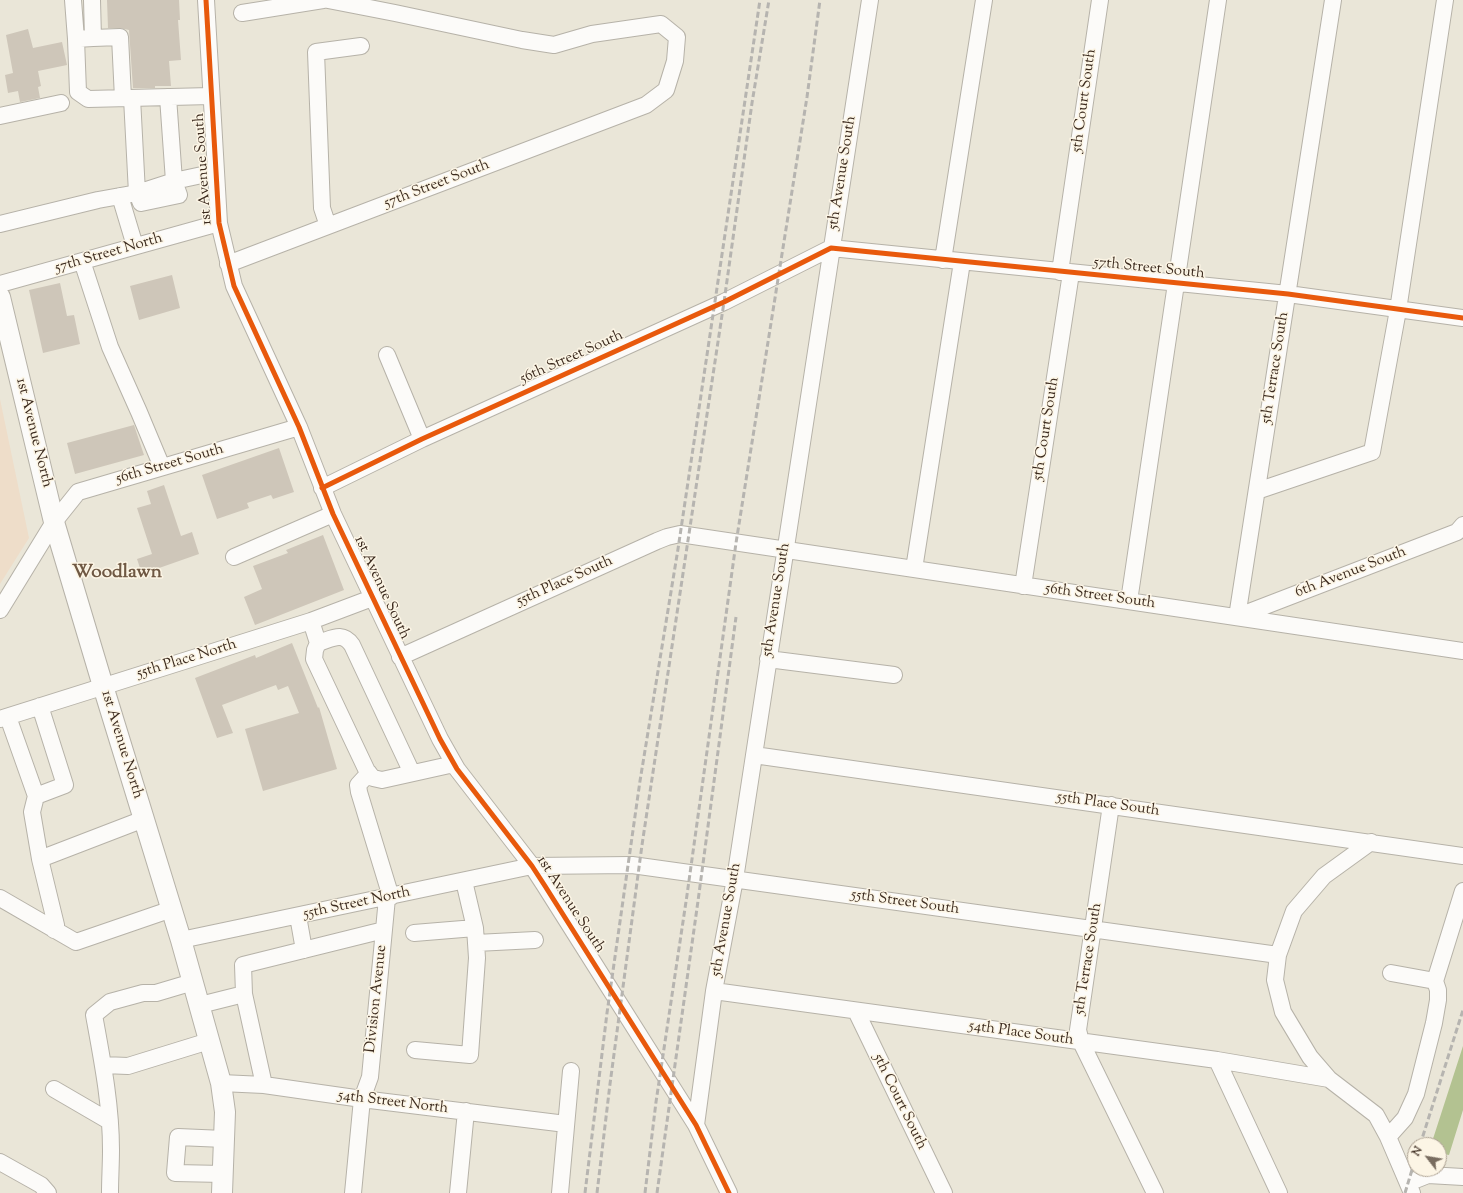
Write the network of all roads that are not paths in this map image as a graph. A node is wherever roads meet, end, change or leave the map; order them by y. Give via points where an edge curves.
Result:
1 (73, 0) edge
2 (92, 0) edge
3 (206, 0) edge
4 (323, 0) edge
5 (328, 0) edge
6 (870, 0) edge
7 (984, 0) edge
8 (1100, 0) edge
9 (1218, 0) edge
10 (1333, 0) edge
11 (1445, 0) edge
12 (242, 13) dead end
13 (93, 38) junction
14 (76, 39) junction
15 (361, 46) dead end
16 (211, 96) junction
17 (168, 97) junction
18 (128, 98) junction
19 (60, 103) dead end
20 (0, 116) edge
21 (216, 172) junction
22 (174, 181) junction
23 (137, 193) junction
24 (120, 196) junction
25 (219, 223) junction
26 (0, 224) edge
27 (328, 226) junction
28 (135, 246) junction
29 (831, 248) junction
30 (943, 260) junction
31 (82, 261) junction
32 (962, 262) junction
33 (228, 264) junction
34 (1065, 273) junction
35 (1176, 283) junction
36 (0, 284) edge
37 (1288, 294) junction
38 (0, 298) edge
39 (1398, 310) junction
40 (1463, 318) edge
41 (387, 355) dead end
42 (299, 427) junction
43 (422, 439) junction
44 (162, 467) junction
45 (322, 488) junction
46 (1257, 491) junction
47 (333, 514) junction
48 (54, 522) junction
49 (1463, 526) edge
50 (736, 543) joint
51 (784, 551) junction
52 (234, 557) dead end
53 (914, 569) junction
54 (1023, 586) junction
55 (372, 598) junction
56 (1129, 601) junction
57 (0, 610) edge
58 (1237, 617) junction
59 (311, 621) junction
60 (318, 643) junction
61 (1463, 652) edge
62 (400, 657) junction
63 (768, 659) junction
64 (894, 675) dead end
65 (103, 686) junction
66 (40, 706) junction
67 (4, 718) edge
68 (754, 755) junction
69 (454, 764) junction
70 (369, 773) junction
71 (412, 773) junction
72 (36, 796) junction
73 (1111, 805) junction
74 (144, 819) junction
75 (1371, 842) junction
76 (1463, 856) edge
77 (40, 859) junction
78 (532, 866) junction
79 (735, 879) junction
80 (464, 881) junction
81 (1463, 891) edge
82 (389, 897) junction
83 (0, 898) edge
84 (172, 909) junction
85 (298, 916) junction
86 (54, 930) junction
87 (384, 930) junction
88 (1093, 930) junction
89 (414, 933) dead end
90 (475, 935) junction
91 (182, 940) junction
92 (535, 940) dead end
93 (304, 950) junction
94 (1278, 955) junction
95 (1391, 973) dead end
96 (1435, 981) junction
97 (193, 982) junction
98 (714, 992) junction
99 (244, 994) junction
100 (200, 1005) junction
101 (856, 1011) junction
102 (209, 1041) junction
103 (1081, 1042) junction
104 (415, 1050) dead end
105 (1217, 1060) junction
106 (103, 1065) junction
107 (571, 1071) dead end
108 (1329, 1079) junction
109 (221, 1083) junction
110 (264, 1086) junction
111 (54, 1089) dead end
112 (362, 1099) junction
113 (466, 1111) junction
114 (109, 1121) junction
115 (566, 1124) junction
116 (696, 1125) junction
117 (1388, 1137) junction
118 (224, 1139) junction
119 (0, 1162) edge
120 (1463, 1177) edge
121 (223, 1183) edge
122 (1410, 1188) edge
123 (48, 1193) edge
124 (110, 1193) edge
125 (352, 1193) edge
126 (458, 1193) edge
127 (560, 1193) edge
128 (729, 1193) edge
129 (944, 1193) edge
130 (1155, 1193) edge
131 (1280, 1193) edge

1 - 14 street
2 - 13 street
3 - 16 street, 1st Avenue South
4 - 12 street
5 - 27 street, 57th Street South via 554,45 592,34 661,24 677,36 675,61 666,90 646,105
6 - 29 street, 5th Avenue South
7 - 30 street
8 - 34 street, 5th Court South
9 - 35 street
10 - 37 street, 5th Terrace South
11 - 39 street
13 - 14 street
13 - 18 street via 120,37
14 - 18 street via 78,92 88,99
15 - 27 street via 316,52 322,208
16 - 17 street
16 - 21 street, 1st Avenue South
17 - 18 street
17 - 22 street
18 - 23 street
19 - 20 street
21 - 22 street
21 - 25 street, 1st Avenue South
22 - 23 street
23 - 24 street
24 - 26 street
24 - 28 street
25 - 28 street, 57th Street North
25 - 33 street, 1st Avenue South
27 - 33 street, 57th Street South
28 - 31 street, 57th Street North
29 - 30 street, 57th Street South
29 - 43 street, 56th Street South via 724,302
29 - 51 street, 5th Avenue South
30 - 32 street, 57th Street South
31 - 36 street, 57th Street North
31 - 44 street via 110,347
32 - 34 street, 57th Street South
32 - 53 street
33 - 42 street, 1st Avenue South via 234,286
34 - 35 street, 57th Street South
34 - 54 street, 5th Court South
35 - 37 street, 57th Street South
35 - 56 street
37 - 39 street, 57th Street South
37 - 46 street, 5th Terrace South
38 - 48 main road, 1st Avenue North
39 - 40 street, 57th Street South
39 - 46 street via 1372,452
41 - 43 street
42 - 44 street, 56th Street South
42 - 45 street, 1st Avenue South
43 - 45 street, 56th Street South
44 - 48 street, 56th Street South via 78,492
45 - 47 street, 1st Avenue South
46 - 58 street, 5th Terrace South
47 - 52 street
47 - 55 street, 1st Avenue South
48 - 57 street, 56th Street South
48 - 65 main road, 1st Avenue North
49 - 58 street, 6th Avenue South via 1457,532
50 - 51 street, 56th Street South
50 - 62 street, 55th Place South via 680,534 667,537
51 - 53 street, 56th Street South
51 - 63 street, 5th Avenue South
53 - 54 street, 56th Street South
54 - 56 street, 56th Street South
55 - 59 street, 55th Place North
55 - 62 street, 1st Avenue South
56 - 58 street, 56th Street South
58 - 61 street, 56th Street South
59 - 60 street
59 - 65 street, 55th Place North
60 - 70 street via 314,659
60 - 71 street via 340,636 348,639
62 - 69 street, 1st Avenue South
63 - 64 street
63 - 68 street, 5th Avenue South
65 - 66 street, 55th Place North
65 - 74 main road, 1st Avenue North
66 - 67 street, 55th Place North
66 - 72 street via 65,785
67 - 72 street
68 - 73 street, 55th Place South
68 - 79 street, 5th Avenue South
69 - 71 street
69 - 78 street, 1st Avenue South
70 - 71 street via 373,778 382,780
70 - 82 street via 358,785 359,792
72 - 77 street via 32,812
73 - 75 street, 55th Place South
73 - 88 street, 5th Terrace South
74 - 77 street
74 - 84 main road, 1st Avenue North
75 - 76 street, 55th Place South
75 - 94 street via 1324,876 1294,911
77 - 86 street via 56,924
78 - 79 street, 55th Street South via 632,865
78 - 80 street, 55th Street North
78 - 116 street, 1st Avenue South
79 - 88 street, 55th Street South
79 - 98 street, 5th Avenue South
80 - 82 street, 55th Street North
80 - 90 street
81 - 96 street
82 - 85 street, 55th Street North
82 - 87 street, Division Avenue
83 - 86 street
84 - 86 street via 76,942
84 - 91 main road, 1st Avenue North
85 - 91 street, 55th Street North
85 - 93 street
87 - 93 street
87 - 112 street, Division Avenue via 370,1077
88 - 94 street, 55th Street South
88 - 103 street, 5th Terrace South via 1078,1030
89 - 90 street
90 - 92 street
90 - 104 street via 477,958 470,1056
91 - 97 main road, 1st Avenue North
93 - 99 street via 243,965
94 - 108 street via 1275,980 1283,1012 1310,1057
95 - 96 street
96 - 117 street via 1438,1000 1416,1094 1405,1118
97 - 100 main road, 1st Avenue North
97 - 106 street via 156,993 143,993 110,1002 94,1014
98 - 101 street, 54th Place South
98 - 116 street, 5th Avenue South
99 - 100 street
99 - 110 street
100 - 102 main road, 1st Avenue North
101 - 103 street, 54th Place South
101 - 129 street, 5th Court South
102 - 106 street via 128,1066
102 - 109 main road, 1st Avenue North
103 - 105 street, 54th Place South
103 - 130 street, 5th Terrace South
105 - 108 street, 54th Place South
105 - 131 street
106 - 114 street
107 - 115 street
108 - 117 street via 1376,1115
109 - 110 street, 54th Street North
109 - 118 main road, 1st Avenue North via 225,1112
110 - 112 street, 54th Street North
111 - 114 street
112 - 113 street, 54th Street North
112 - 125 street, Division Avenue
113 - 115 street, 54th Street North
113 - 126 street
114 - 124 street
115 - 127 street
116 - 128 street
117 - 122 street
118 - 121 main road, 1st Avenue North
118 - 121 street via 178,1137 175,1173
119 - 123 street via 41,1185
120 - 122 street via 1428,1175

